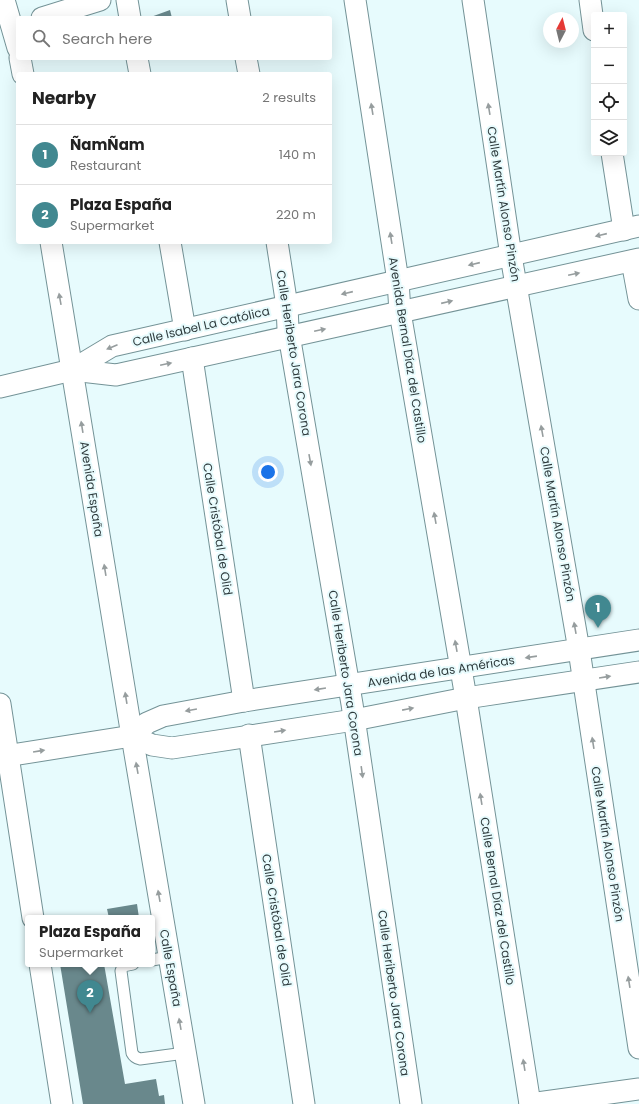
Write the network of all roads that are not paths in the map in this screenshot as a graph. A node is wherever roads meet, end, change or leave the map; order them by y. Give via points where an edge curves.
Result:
1 (4, 0) edge
2 (100, 0) edge
3 (127, 0) edge
4 (237, 0) edge
5 (355, 0) edge
6 (473, 0) edge
7 (590, 0) edge
8 (592, 12) edge
9 (48, 16) edge
10 (130, 16) edge
11 (240, 16) edge
12 (10, 28) edge
13 (16, 43) edge
14 (20, 60) edge
15 (137, 60) edge
16 (246, 60) edge
17 (23, 72) edge
18 (140, 72) edge
19 (249, 72) edge
20 (613, 156) edge
21 (631, 228) edge
22 (51, 244) edge
23 (170, 244) edge
24 (277, 244) edge
25 (512, 256) junction
26 (636, 260) edge
27 (398, 281) junction
28 (517, 286) junction
29 (639, 299) edge
30 (287, 306) junction
31 (400, 312) junction
32 (185, 330) junction
33 (289, 337) junction
34 (192, 358) junction
35 (72, 370) junction
36 (0, 387) edge
37 (639, 640) edge
38 (579, 650) junction
39 (460, 667) junction
40 (639, 672) edge
41 (583, 680) junction
42 (348, 685) junction
43 (466, 698) junction
44 (244, 701) junction
45 (0, 704) edge
46 (354, 720) junction
47 (249, 735) junction
48 (132, 736) junction
49 (4, 756) edge
50 (32, 915) edge
51 (154, 915) edge
52 (155, 919) edge
53 (160, 959) edge
54 (40, 967) edge
55 (123, 967) edge
56 (639, 1048) edge
57 (185, 1053) junction
58 (639, 1089) edge
59 (616, 1099) edge
60 (62, 1104) edge
61 (194, 1104) edge
62 (304, 1104) edge
63 (410, 1104) edge
64 (530, 1104) edge

1 - 12 street
2 - 9 street
3 - 10 street
4 - 11 street
27 -> 5 street, Avenida Bernal Díaz del Castillo
25 -> 6 street, Calle Martín Alonso Pinzón
7 - 8 street
12 - 13 street
14 - 17 street
15 - 18 street
16 - 19 street
20 - 21 street
21 -> 25 street, Calle Isabel La Católica
35 -> 22 street, Avenida España
23 - 32 street
24 - 30 street, Calle Heriberto Jara Corona
25 -> 27 street, Calle Isabel La Católica
25 - 28 street, Calle Martín Alonso Pinzón
28 -> 26 street, Calle Isabel La Católica
26 - 29 street
27 -> 30 street, Calle Isabel La Católica
27 - 31 street, Avenida Bernal Díaz del Castillo
31 -> 28 street, Calle Isabel La Católica
38 -> 28 street, Calle Martín Alonso Pinzón
30 - 32 street, Calle Isabel La Católica
30 - 33 street, Calle Heriberto Jara Corona
33 -> 31 street, Calle Isabel La Católica
39 -> 31 street, Avenida Bernal Díaz del Castillo
32 -> 35 street, Calle Isabel La Católica via 112,346
33 - 34 street, Calle Isabel La Católica
33 -> 42 street, Calle Heriberto Jara Corona
35 -> 34 street, Calle Isabel La Católica via 116,374
34 - 44 street, Calle Cristóbal de Olid
35 - 36 street, Calle Isabel La Católica
48 -> 35 street, Avenida España
37 - 38 street, Avenida de las Américas
38 -> 39 street, Avenida de las Américas
38 - 41 street, Calle Martín Alonso Pinzón
39 - 42 street, Avenida de las Américas
39 - 43 street, Avenida Bernal Díaz del Castillo
41 -> 40 street
41 - 43 street
56 -> 41 street, Calle Martín Alonso Pinzón
42 -> 44 street, Avenida de las Américas
42 - 46 street, Calle Heriberto Jara Corona
46 -> 43 street
64 -> 43 street, Calle Bernal Díaz del Castillo
44 -> 48 street, Avenida de las Américas via 163,716 146,723
45 - 49 street
47 -> 46 street
46 -> 63 street, Calle Heriberto Jara Corona
47 - 48 street via 172,748 152,745
47 - 62 street, Calle Cristóbal de Olid
49 -> 48 street
51 -> 48 street, Calle España
49 - 50 street
53 -> 52 street, Calle España
57 -> 53 street, Calle España
54 - 60 street
55 - 57 lane via 121,971 133,1057
57 - 61 street, Calle España
58 - 59 street
59 - 64 street

